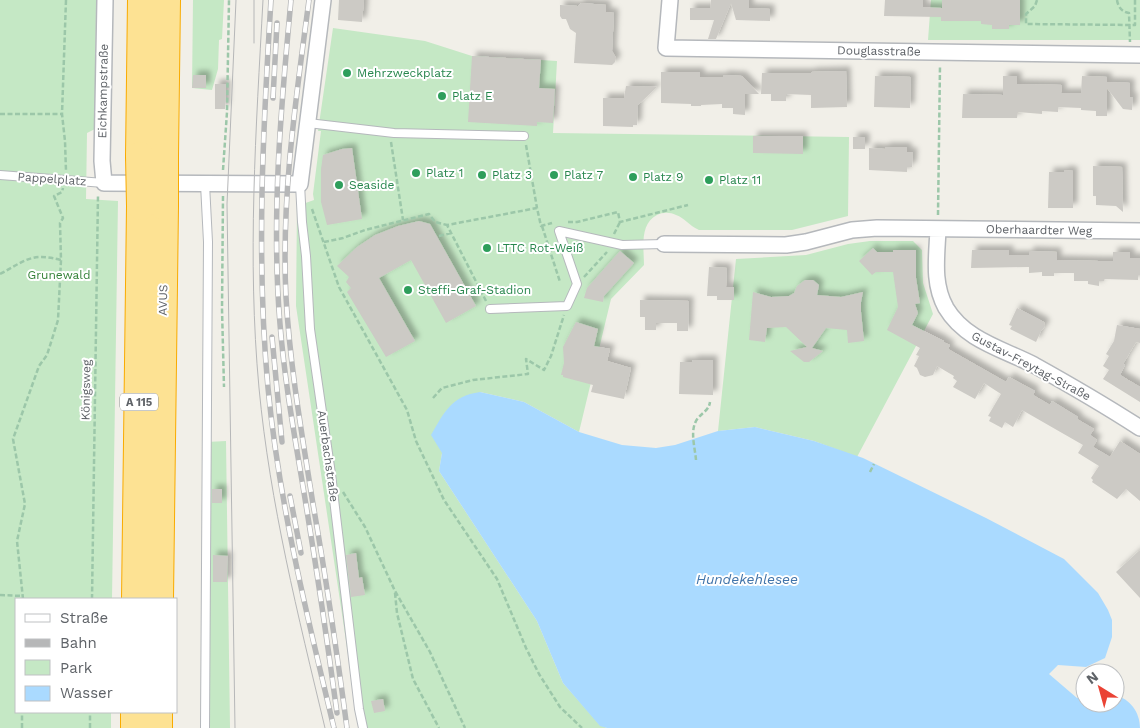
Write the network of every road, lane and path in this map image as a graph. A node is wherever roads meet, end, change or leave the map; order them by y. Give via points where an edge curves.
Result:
1 (66, 0) edge
2 (105, 0) edge
3 (142, 0) edge
4 (166, 0) edge
5 (323, 0) edge
6 (670, 0) edge
7 (1037, 0) edge
8 (1117, 0) edge
9 (1135, 0) edge
10 (1129, 25) junction
11 (1135, 50) edge
12 (940, 60) dead end
13 (0, 114) edge
14 (62, 114) junction
15 (308, 123) junction
16 (390, 133) junction
17 (524, 136) joint
18 (152, 156) junction
19 (0, 175) edge
20 (67, 180) junction
21 (104, 183) junction
22 (205, 184) junction
23 (300, 188) junction
24 (54, 196) dead end
25 (688, 205) dead end
26 (153, 206) junction
27 (537, 208) junction
28 (403, 220) junction
29 (561, 221) dead end
30 (555, 223) dead end
31 (938, 224) junction
32 (447, 225) junction
33 (541, 226) junction
34 (1140, 230) edge
35 (451, 232) junction
36 (439, 236) dead end
37 (324, 242) junction
38 (615, 244) junction
39 (664, 244) joint
40 (61, 260) junction
41 (0, 274) edge
42 (560, 282) dead end
43 (577, 284) junction
44 (567, 306) junction
45 (490, 309) joint
46 (433, 398) dead end
47 (710, 402) dead end
48 (1140, 428) edge
49 (696, 460) dead end
50 (874, 464) dead end
51 (870, 472) dead end
52 (331, 474) junction
53 (395, 591) junction
54 (0, 595) edge
55 (23, 597) edge
56 (92, 598) edge
57 (136, 598) edge
58 (159, 598) edge
59 (22, 713) edge
60 (90, 713) edge
61 (135, 713) edge
62 (158, 713) edge
63 (22, 728) edge
64 (90, 728) edge
65 (135, 728) edge
66 (158, 728) edge
67 (205, 728) edge
68 (363, 728) edge
69 (439, 728) edge
70 (465, 728) edge
71 (582, 728) edge

1 - 14 path
2 - 21 street, Eichkampstraße
3 - 18 highway, AVUS / A 115
4 - 18 highway, AVUS / A 115
5 - 15 street, Auerbachstraße
6 - 11 street, Douglasstraße via 666,48
7 - 10 path via 1026,14 1026,24
8 - 10 path via 1119,8 1129,13
9 - 10 path via 1135,25
10 - 11 path
12 - 31 path
13 - 14 path
14 - 20 path
15 - 16 lane
15 - 23 street, Auerbachstraße
16 - 17 lane
16 - 28 path
17 - 27 path
18 - 26 highway, AVUS / A 115, bridge
19 - 20 lane, Pappelplatz
20 - 21 lane, Pappelplatz
21 - 22 street
21 - 56 path, Königsweg via 98,195
22 - 23 street
22 - 67 lane via 208,242
23 - 37 path via 310,204
23 - 52 lane, Auerbachstraße via 310,330
24 - 40 path via 63,218 60,223
25 - 29 path via 620,222 618,212 577,222
26 - 57 highway, AVUS / A 115
26 - 58 highway, AVUS / A 115
27 - 32 path
27 - 33 path
28 - 32 path via 429,214 435,222
28 - 37 path
30 - 33 path
31 - 34 street, Oberhaardter Weg
31 - 39 street, Oberhaardter Weg via 852,230 786,245
31 - 48 street, Gustav-Freytag-Straße via 937,284 946,308 959,325
32 - 35 path
33 - 42 path
35 - 36 path
35 - 45 path
37 - 71 path via 339,287 407,410 416,441 444,500 497,579 539,674 560,707
38 - 39 lane
38 - 43 path
38 - 43 lane via 559,231
40 - 41 path via 34,256
40 - 55 path via 58,320 13,438 25,504 17,541
43 - 44 lane
44 - 45 lane
44 - 46 path via 544,370 526,359 528,374 474,380 442,388
47 - 49 path via 694,429
50 - 51 path
52 - 53 path via 366,527
52 - 68 lane, Auerbachstraße
53 - 69 path via 413,679
53 - 70 path via 430,652
54 - 55 path
59 - 63 path
60 - 64 path
61 - 65 highway
62 - 66 highway

